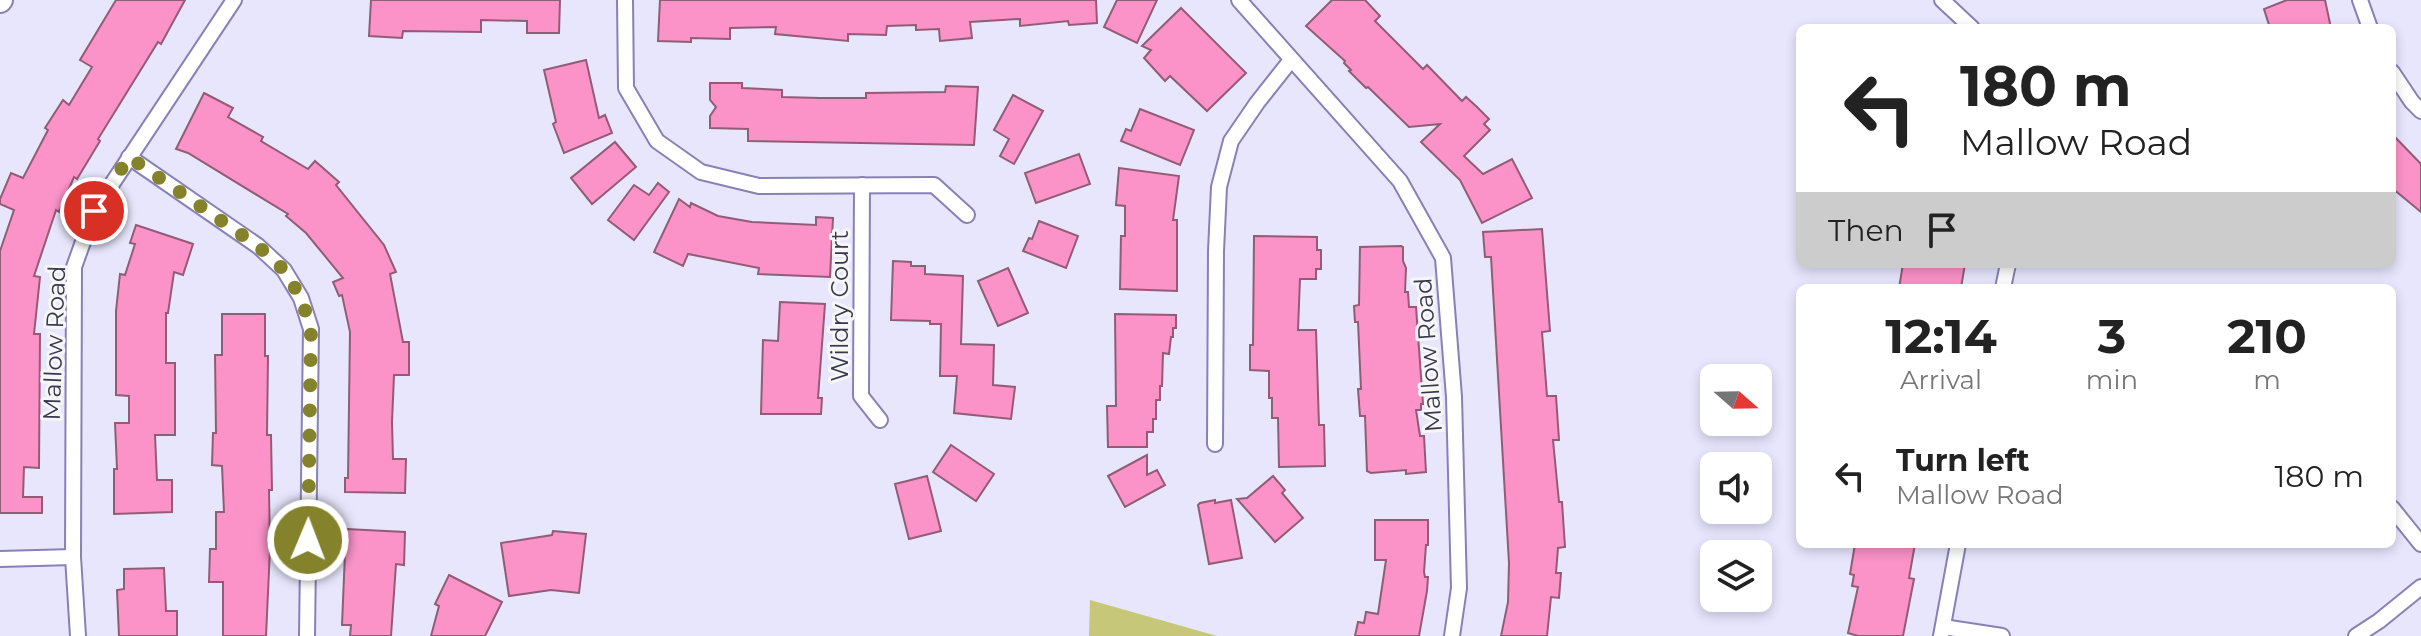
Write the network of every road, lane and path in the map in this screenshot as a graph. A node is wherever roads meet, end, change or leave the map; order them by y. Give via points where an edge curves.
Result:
1 (234, 0) edge
2 (625, 0) edge
3 (1239, 0) edge
4 (1942, 0) edge
5 (2360, 0) edge
6 (1968, 24) edge
7 (2369, 24) edge
8 (1291, 60) junction
9 (2396, 78) edge
10 (2421, 111) edge
11 (129, 157) junction
12 (862, 185) junction
13 (967, 215) dead end
14 (880, 420) dead end
15 (1215, 444) dead end
16 (2396, 513) edge
17 (2421, 544) edge
18 (1957, 548) edge
19 (73, 557) junction
20 (0, 559) edge
21 (2421, 587) edge
22 (1942, 631) edge
23 (78, 636) edge
24 (307, 636) edge
25 (1452, 636) edge
26 (2002, 636) edge
27 (2356, 636) edge

1 - 11 street, Mallow Road
2 - 12 street via 626,88 657,141 701,172 759,186
3 - 8 street, Mallow Road
4 - 6 street
5 - 7 street
8 - 15 street via 1231,141 1219,187
8 - 25 street, Mallow Road via 1400,181 1443,258 1458,540
9 - 10 street
11 - 19 street, Mallow Road via 94,211 74,267
11 - 24 street via 258,246 284,270 301,298 311,329
12 - 13 street via 934,185
12 - 14 street, Wildry Court via 861,396
16 - 17 street
18 - 22 street
19 - 20 street
19 - 23 street, Mallow Road
21 - 27 street
22 - 26 street

